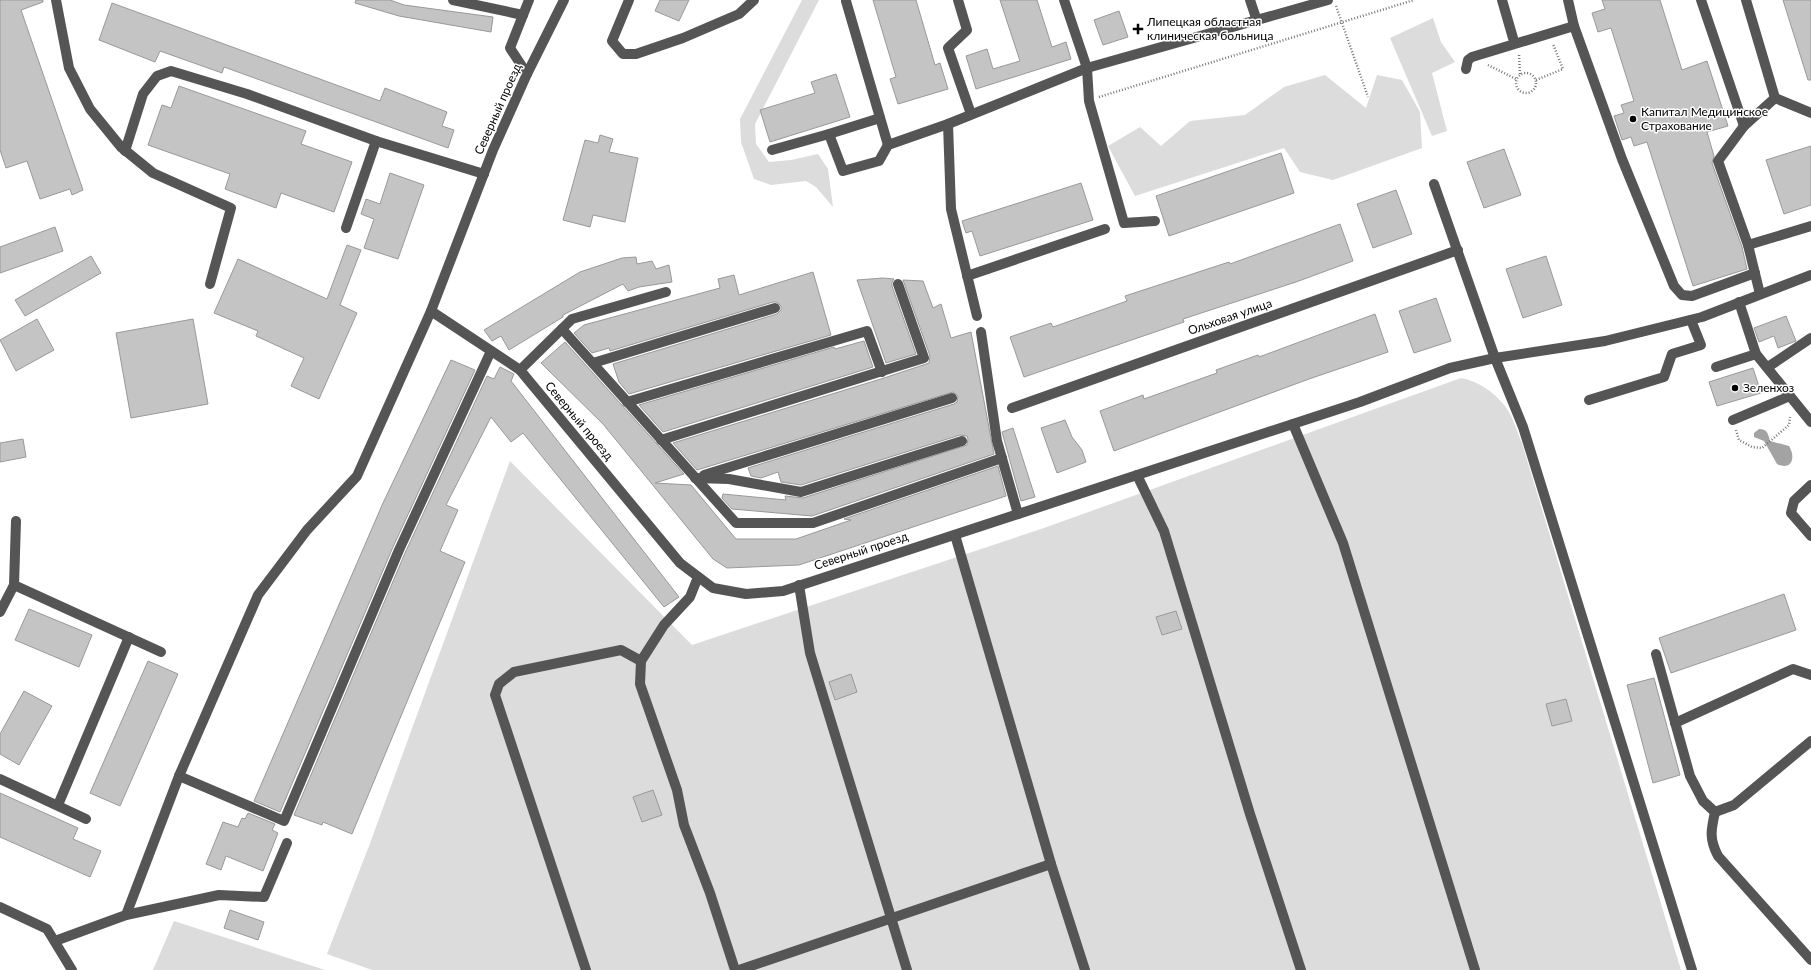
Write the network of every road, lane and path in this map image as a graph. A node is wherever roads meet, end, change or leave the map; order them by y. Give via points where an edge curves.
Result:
1 (56, 0) edge
2 (453, 0) edge
3 (529, 0) edge
4 (564, 0) edge
5 (629, 0) edge
6 (754, 0) edge
7 (958, 0) edge
8 (1064, 0) edge
9 (1250, 0) edge
10 (1328, 0) edge
11 (1334, 0) edge
12 (1414, 0) edge
13 (1502, 0) edge
14 (1568, 0) edge
15 (1701, 0) edge
16 (1746, 0) edge
17 (846, 1) edge
18 (523, 15) junction
19 (1257, 21) junction
20 (1341, 22) junction
21 (1574, 26) junction
22 (1549, 34) junction
23 (1512, 38) dead end
24 (1519, 48) dead end
25 (1485, 64) dead end
26 (1087, 68) junction
27 (1466, 69) dead end
28 (527, 74) junction
29 (1520, 74) junction
30 (1516, 79) junction
31 (1536, 80) junction
32 (1368, 97) dead end
33 (1776, 98) junction
34 (1089, 101) junction
35 (1811, 113) edge
36 (971, 114) junction
37 (880, 118) junction
38 (948, 124) junction
39 (1744, 126) junction
40 (829, 134) junction
41 (376, 141) junction
42 (888, 145) junction
43 (772, 150) dead end
44 (125, 151) junction
45 (484, 174) junction
46 (1434, 184) dead end
47 (1155, 221) dead end
48 (1811, 226) edge
49 (346, 228) dead end
50 (1104, 229) dead end
51 (1748, 246) junction
52 (1458, 250) junction
53 (1755, 273) junction
54 (1811, 275) edge
55 (967, 276) junction
56 (210, 284) dead end
57 (898, 284) dead end
58 (666, 292) dead end
59 (1760, 294) junction
60 (1739, 302) junction
61 (775, 308) dead end
62 (431, 311) junction
63 (977, 316) dead end
64 (1692, 320) junction
65 (562, 329) junction
66 (981, 332) dead end
67 (1811, 338) edge
68 (491, 351) junction
69 (1756, 354) junction
70 (1495, 358) junction
71 (592, 363) junction
72 (1716, 367) dead end
73 (1768, 367) junction
74 (520, 370) junction
75 (882, 372) junction
76 (1790, 396) junction
77 (952, 398) dead end
78 (1589, 400) dead end
79 (627, 402) junction
80 (1012, 408) dead end
81 (1733, 420) joint
82 (1811, 422) edge
83 (1293, 424) junction
84 (661, 440) junction
85 (962, 441) dead end
86 (1002, 458) junction
87 (1137, 475) junction
88 (696, 478) junction
89 (1811, 485) edge
90 (1014, 516) junction
91 (16, 520) dead end
92 (955, 535) junction
93 (1811, 536) edge
94 (698, 577) junction
95 (14, 585) junction
96 (799, 585) junction
97 (0, 612) edge
98 (129, 637) junction
99 (161, 652) dead end
100 (1656, 654) dead end
101 (641, 661) junction
102 (1811, 675) edge
103 (1675, 723) junction
104 (1811, 740) edge
105 (179, 776) junction
106 (0, 779) edge
107 (58, 805) junction
108 (1715, 812) junction
109 (86, 818) dead end
110 (287, 843) dead end
111 (1051, 864) junction
112 (0, 907) edge
113 (126, 915) junction
114 (890, 919) junction
115 (55, 941) junction
116 (1811, 960) edge
117 (72, 970) edge
118 (586, 970) edge
119 (737, 970) edge
120 (907, 970) edge
121 (1085, 970) edge
122 (1301, 970) edge
123 (1475, 970) edge
124 (1692, 970) edge

1 - 44 street via 69,68 90,109
2 - 18 street
3 - 18 street
4 - 28 street, Северный проезд
5 - 6 street via 612,41 623,54 636,54 683,38 739,14
7 - 36 street via 967,30 948,48
8 - 26 street
9 - 19 street
10 - 19 street
11 - 20 path
12 - 20 path
13 - 23 street
14 - 21 street
15 - 39 street
16 - 33 street
17 - 37 street
18 - 28 street via 510,48
19 - 26 street
20 - 32 path
20 - 34 path
21 - 22 street
21 - 53 street via 1622,159 1674,286 1682,294 1692,296
22 - 27 street via 1472,58 1468,60
22 - 31 path via 1563,69
24 - 29 path
25 - 30 path
26 - 34 street
26 - 36 street
28 - 45 street, Северный проезд
29 - 30 path
29 - 31 path via 1533,74
30 - 31 path via 1520,91 1526,93 1536,86
33 - 35 street
33 - 39 street
34 - 47 street via 1124,223
36 - 38 street
37 - 40 street
37 - 42 street
38 - 42 street
38 - 55 street via 951,209
39 - 51 street via 1718,161
40 - 42 street via 843,171 879,161
40 - 43 street
41 - 44 street via 247,94 171,71 157,76 143,94
41 - 45 street
41 - 49 street
44 - 56 street via 153,173 231,208
45 - 62 street, Северный проезд
46 - 52 street
48 - 51 street
50 - 55 street
51 - 53 street
52 - 70 street
52 - 80 street, Ольховая улица
53 - 59 street
54 - 59 street, Северный проезд
55 - 63 street
57 - 75 street via 924,358
58 - 65 street via 572,319
59 - 60 street, Северный проезд
60 - 64 street, Северный проезд
60 - 69 street
61 - 71 street
62 - 68 street, Северный проезд
62 - 105 street via 357,476 307,530 258,595
64 - 70 street, Северный проезд via 1605,341
64 - 78 street via 1701,345 1672,354 1664,377
65 - 71 street
65 - 74 street
66 - 86 street via 997,441
67 - 73 street
68 - 74 street, Северный проезд
68 - 105 street via 399,550 284,821
69 - 72 street
69 - 73 street
70 - 83 street, Северный проезд via 1450,368
70 - 124 street via 1538,476
71 - 79 street
73 - 76 street
74 - 94 street, Северный проезд via 680,563
75 - 79 street via 867,331
75 - 84 street
76 - 81 street
76 - 81 path via 1789,425 1762,448 1752,447 1739,440
76 - 82 street
77 - 88 street
79 - 84 street
83 - 87 street, Северный проезд
83 - 123 street via 1343,543
84 - 88 street
85 - 88 street via 801,492 729,479
86 - 88 street via 813,523 736,523
86 - 90 street
87 - 90 street, Северный проезд
87 - 122 street via 1164,531
89 - 93 street via 1794,501 1791,513
90 - 92 street, Северный проезд
91 - 95 street
92 - 96 street, Северный проезд
92 - 111 street
94 - 96 street, Северный проезд via 713,588 746,594 783,591
94 - 101 street via 690,597 664,625
95 - 97 street
95 - 98 street
96 - 114 street via 810,653
98 - 99 street
98 - 107 street
100 - 103 street
101 - 118 street via 621,650 514,672 499,684 495,695
101 - 119 street via 640,684 677,790 684,825
102 - 103 street via 1793,669
103 - 108 street via 1690,776 1703,801
104 - 108 street via 1734,804
105 - 113 street
106 - 107 street
107 - 109 street
108 - 116 street via 1711,829 1712,845 1718,856
110 - 113 street via 264,897 219,895
111 - 114 street
111 - 121 street
112 - 115 street via 47,929
113 - 115 street
114 - 119 street
114 - 120 street
115 - 117 street

